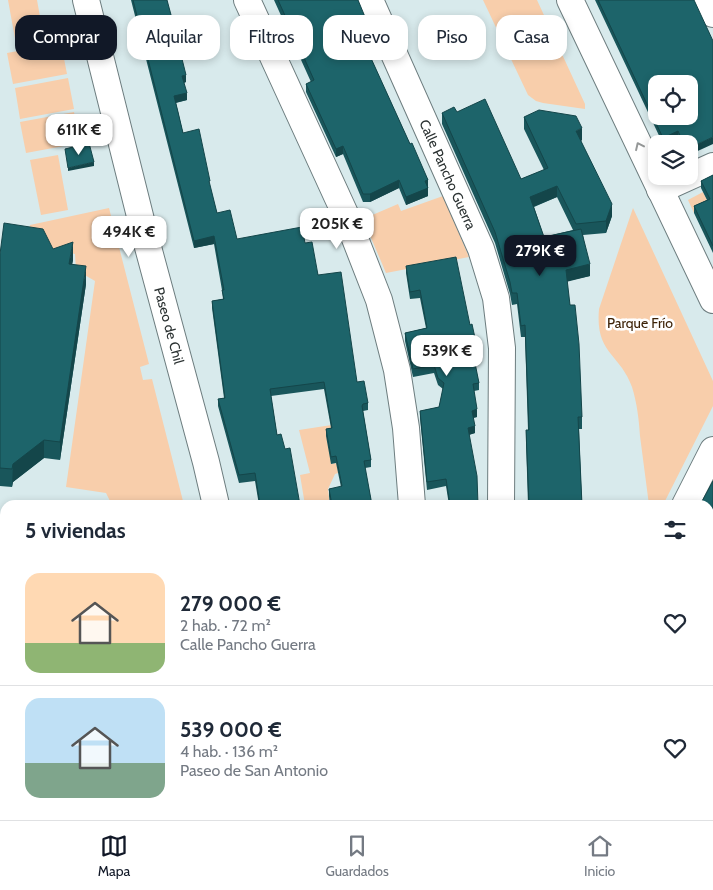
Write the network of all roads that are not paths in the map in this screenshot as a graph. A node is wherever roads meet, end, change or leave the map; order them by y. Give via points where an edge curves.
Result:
1 (86, 0) edge
2 (247, 0) edge
3 (370, 0) edge
4 (570, 0) edge
5 (706, 0) edge
6 (713, 14) edge
7 (713, 166) edge
8 (660, 190) junction
9 (713, 300) edge
10 (712, 456) edge
11 (215, 500) edge
12 (412, 500) edge
13 (501, 500) edge
14 (688, 500) edge

1 - 11 street, Paseo de Chil
2 - 12 street via 347,218 379,300 397,370
3 - 13 street, Calle Pancho Guerra via 480,249 496,298 502,348
8 -> 4 street
5 - 6 street
7 - 8 street
8 - 9 street
10 - 14 street

